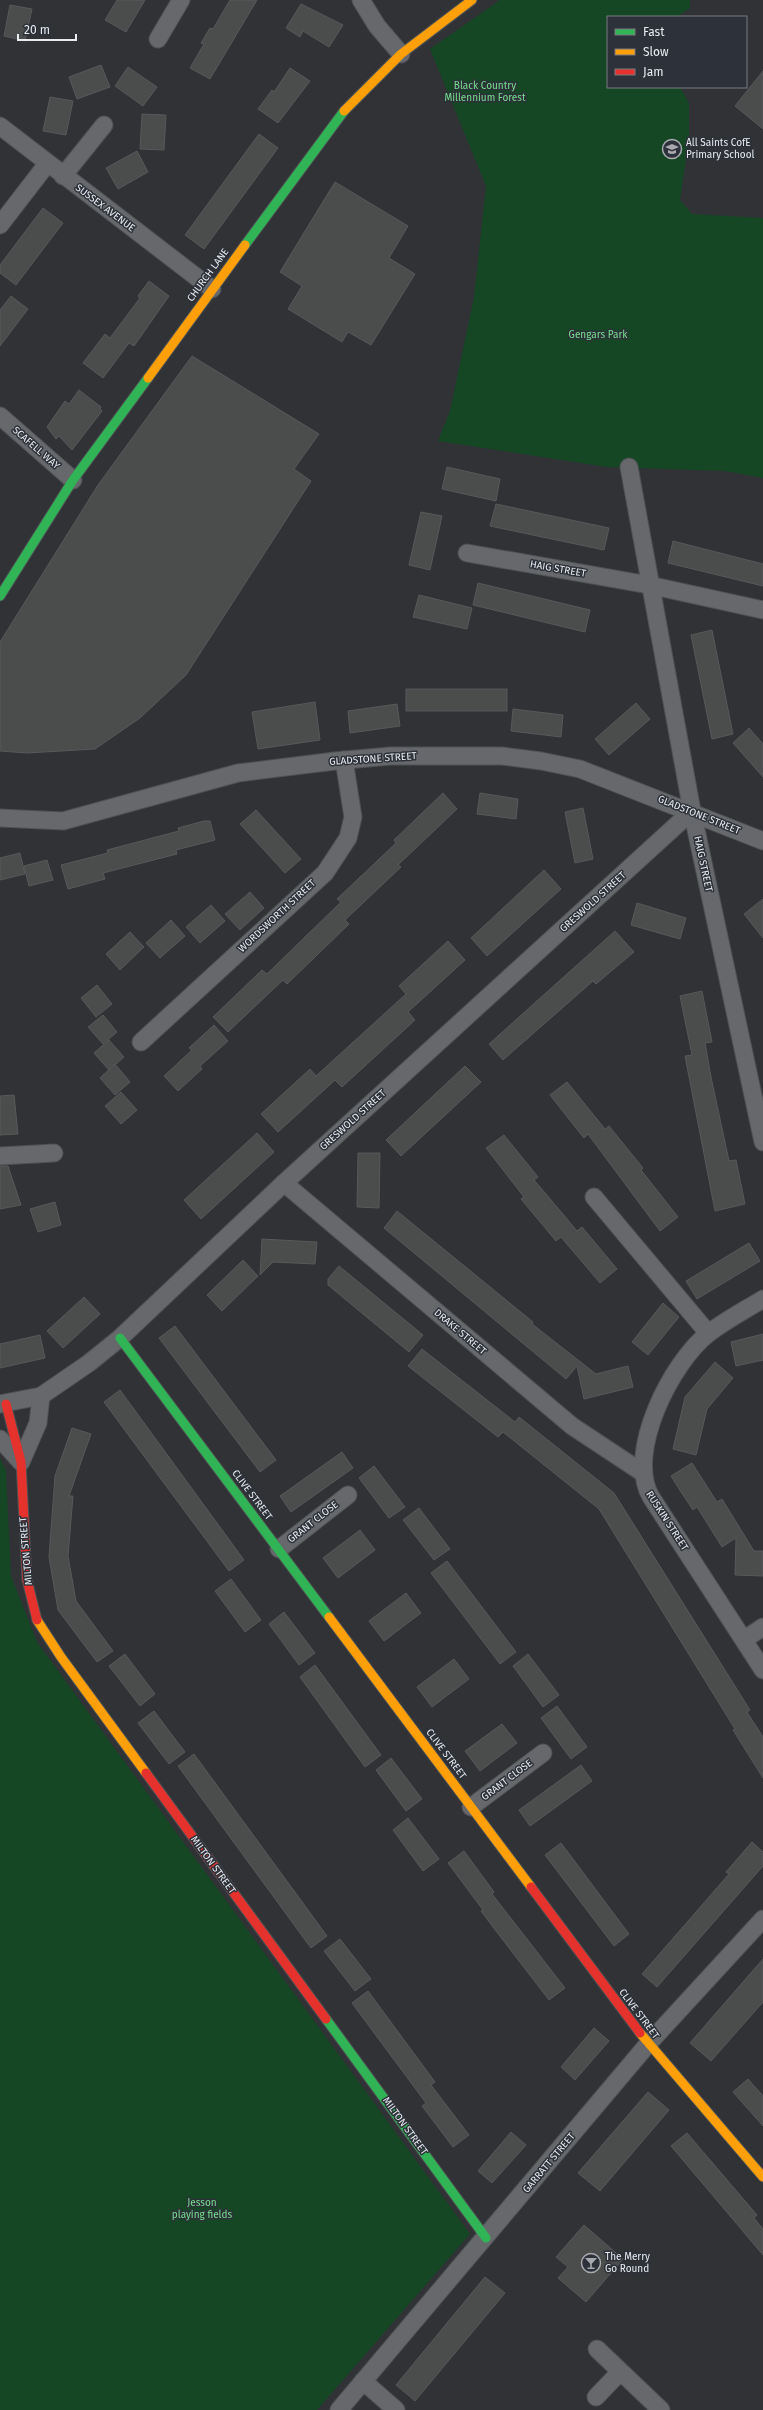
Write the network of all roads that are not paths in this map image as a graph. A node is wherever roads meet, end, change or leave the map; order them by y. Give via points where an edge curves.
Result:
1 (181, 0) edge
2 (361, 0) edge
3 (472, 0) edge
4 (158, 39) dead end
5 (401, 54) junction
6 (104, 125) dead end
7 (0, 126) edge
8 (47, 164) junction
9 (63, 176) junction
10 (0, 225) edge
11 (212, 289) junction
12 (0, 416) edge
13 (629, 467) dead end
14 (73, 480) junction
15 (467, 553) dead end
16 (649, 585) junction
17 (0, 596) edge
18 (763, 610) edge
19 (344, 760) junction
20 (692, 812) junction
21 (0, 818) edge
22 (763, 841) edge
23 (141, 1042) dead end
24 (763, 1142) edge
25 (54, 1152) dead end
26 (0, 1156) edge
27 (284, 1183) junction
28 (594, 1197) dead end
29 (763, 1299) edge
30 (708, 1333) junction
31 (120, 1338) junction
32 (41, 1396) junction
33 (3, 1404) edge
34 (0, 1439) edge
35 (20, 1462) junction
36 (643, 1473) junction
37 (348, 1495) dead end
38 (279, 1549) junction
39 (763, 1627) edge
40 (745, 1639) junction
41 (763, 1670) edge
42 (543, 1753) dead end
43 (471, 1807) junction
44 (763, 1919) edge
45 (648, 2044) junction
46 (763, 2177) edge
47 (486, 2238) junction
48 (597, 2350) dead end
49 (620, 2372) junction
50 (363, 2381) junction
51 (596, 2397) dead end
52 (339, 2410) edge
53 (396, 2410) edge
54 (661, 2410) edge

1 - 4 street
2 - 5 street via 377,26
3 - 5 street, CHURCH LANE
5 - 11 street, CHURCH LANE via 345,109
6 - 9 street
7 - 8 street, SUSSEX AVENUE
8 - 9 street, SUSSEX AVENUE
8 - 10 street
9 - 11 street, SUSSEX AVENUE
11 - 14 street, CHURCH LANE
12 - 14 street, SCAFELL WAY
13 - 16 street, HAIG STREET
14 - 17 street, CHURCH LANE
15 - 16 street, HAIG STREET
16 - 18 street
16 - 20 street, HAIG STREET
19 - 20 street, GLADSTONE STREET via 406,756 502,756 541,761 580,769
19 - 21 street, GLADSTONE STREET via 238,773 63,821
19 - 23 street, WORDSWORTH STREET via 353,817 348,838 325,873
20 - 22 street, GLADSTONE STREET
20 - 24 street, HAIG STREET
20 - 27 street, GRESWOLD STREET
25 - 26 street
27 - 31 street, GRESWOLD STREET
27 - 36 street, DRAKE STREET via 572,1426
28 - 30 street
29 - 30 street, RUSKIN STREET
30 - 36 street, RUSKIN STREET via 674,1372 646,1435
31 - 32 street, GRESWOLD STREET
31 - 38 street, CLIVE STREET
32 - 33 street, GRESWOLD STREET
32 - 35 street, MILTON STREET via 38,1423
33 - 35 street, MILTON STREET
34 - 35 street
35 - 47 street, MILTON STREET via 27,1580 37,1620 65,1664
36 - 40 street, RUSKIN STREET via 644,1486
37 - 38 street, GRANT CLOSE
38 - 43 street, CLIVE STREET
39 - 40 street
40 - 41 street, RUSKIN STREET
42 - 43 street, GRANT CLOSE
43 - 45 street, CLIVE STREET
44 - 45 street, GARRATT STREET
45 - 46 street, CLIVE STREET
45 - 47 street, GARRATT STREET
47 - 50 street, GARRATT STREET
48 - 49 street
49 - 51 street
49 - 54 street
50 - 52 street, GARRATT STREET
50 - 53 street

